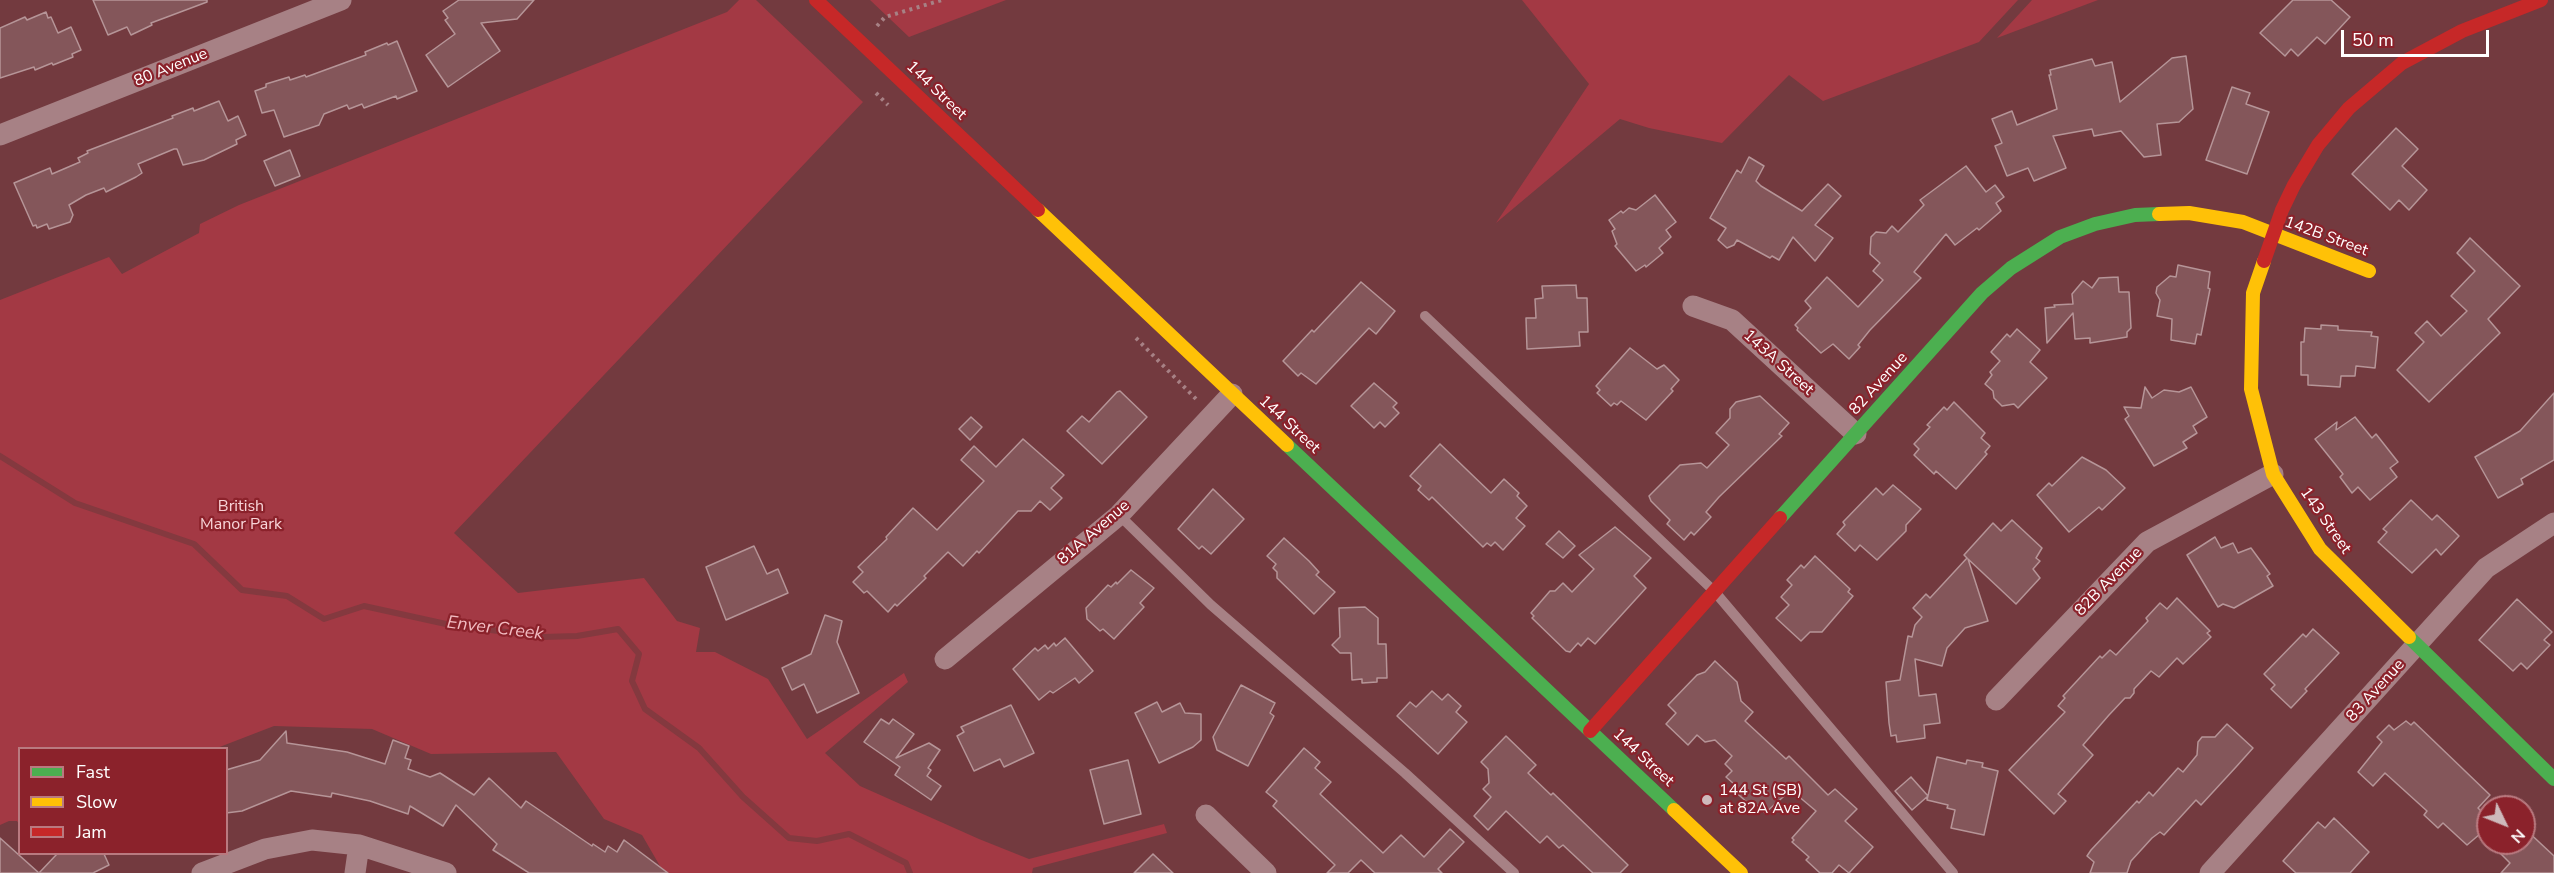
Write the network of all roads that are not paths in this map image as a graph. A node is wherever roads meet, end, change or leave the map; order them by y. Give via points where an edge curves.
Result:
1 (341, 0) edge
2 (816, 0) edge
3 (2541, 0) edge
4 (0, 135) edge
5 (2272, 235) junction
6 (2369, 271) dead end
7 (1693, 306) dead end
8 (1425, 316) dead end
9 (1232, 394) junction
10 (1856, 434) junction
11 (2273, 474) junction
12 (1119, 515) junction
13 (2554, 523) edge
14 (1715, 592) junction
15 (2417, 646) junction
16 (945, 659) dead end
17 (1996, 700) dead end
18 (1590, 731) junction
19 (2554, 779) edge
20 (1206, 815) dead end
21 (359, 845) junction
22 (202, 873) edge
23 (356, 873) edge
24 (446, 873) edge
25 (1266, 873) edge
26 (1514, 873) edge
27 (1741, 873) edge
28 (1953, 873) edge
29 (2210, 873) edge

1 - 4 street, 80 Avenue
2 - 9 street, 144 Street
3 - 5 street, 143 Street via 2442,40 2402,63 2366,92 2312,155
5 - 6 street, 142B Street
5 - 10 street, 82 Avenue via 2243,222 2170,212 2095,224 2060,237 2011,268 1982,293
5 - 11 street, 143 Street via 2253,293 2251,389
7 - 10 street, 143A Street via 1732,320
8 - 14 lane
9 - 12 street, 81A Avenue
9 - 18 street, 144 Street
10 - 14 street, 82 Avenue
11 - 15 street, 143 Street via 2320,549
11 - 17 street, 82B Avenue via 2147,542
12 - 16 street, 81A Avenue
12 - 26 lane via 1211,604 1406,773
13 - 15 street, 83 Avenue via 2486,568
14 - 18 street, 82 Avenue
14 - 28 lane
15 - 19 street, 143 Street
15 - 29 street, 83 Avenue
18 - 27 street, 144 Street
20 - 25 street
21 - 22 street via 324,840 290,843
21 - 23 street
21 - 24 street

